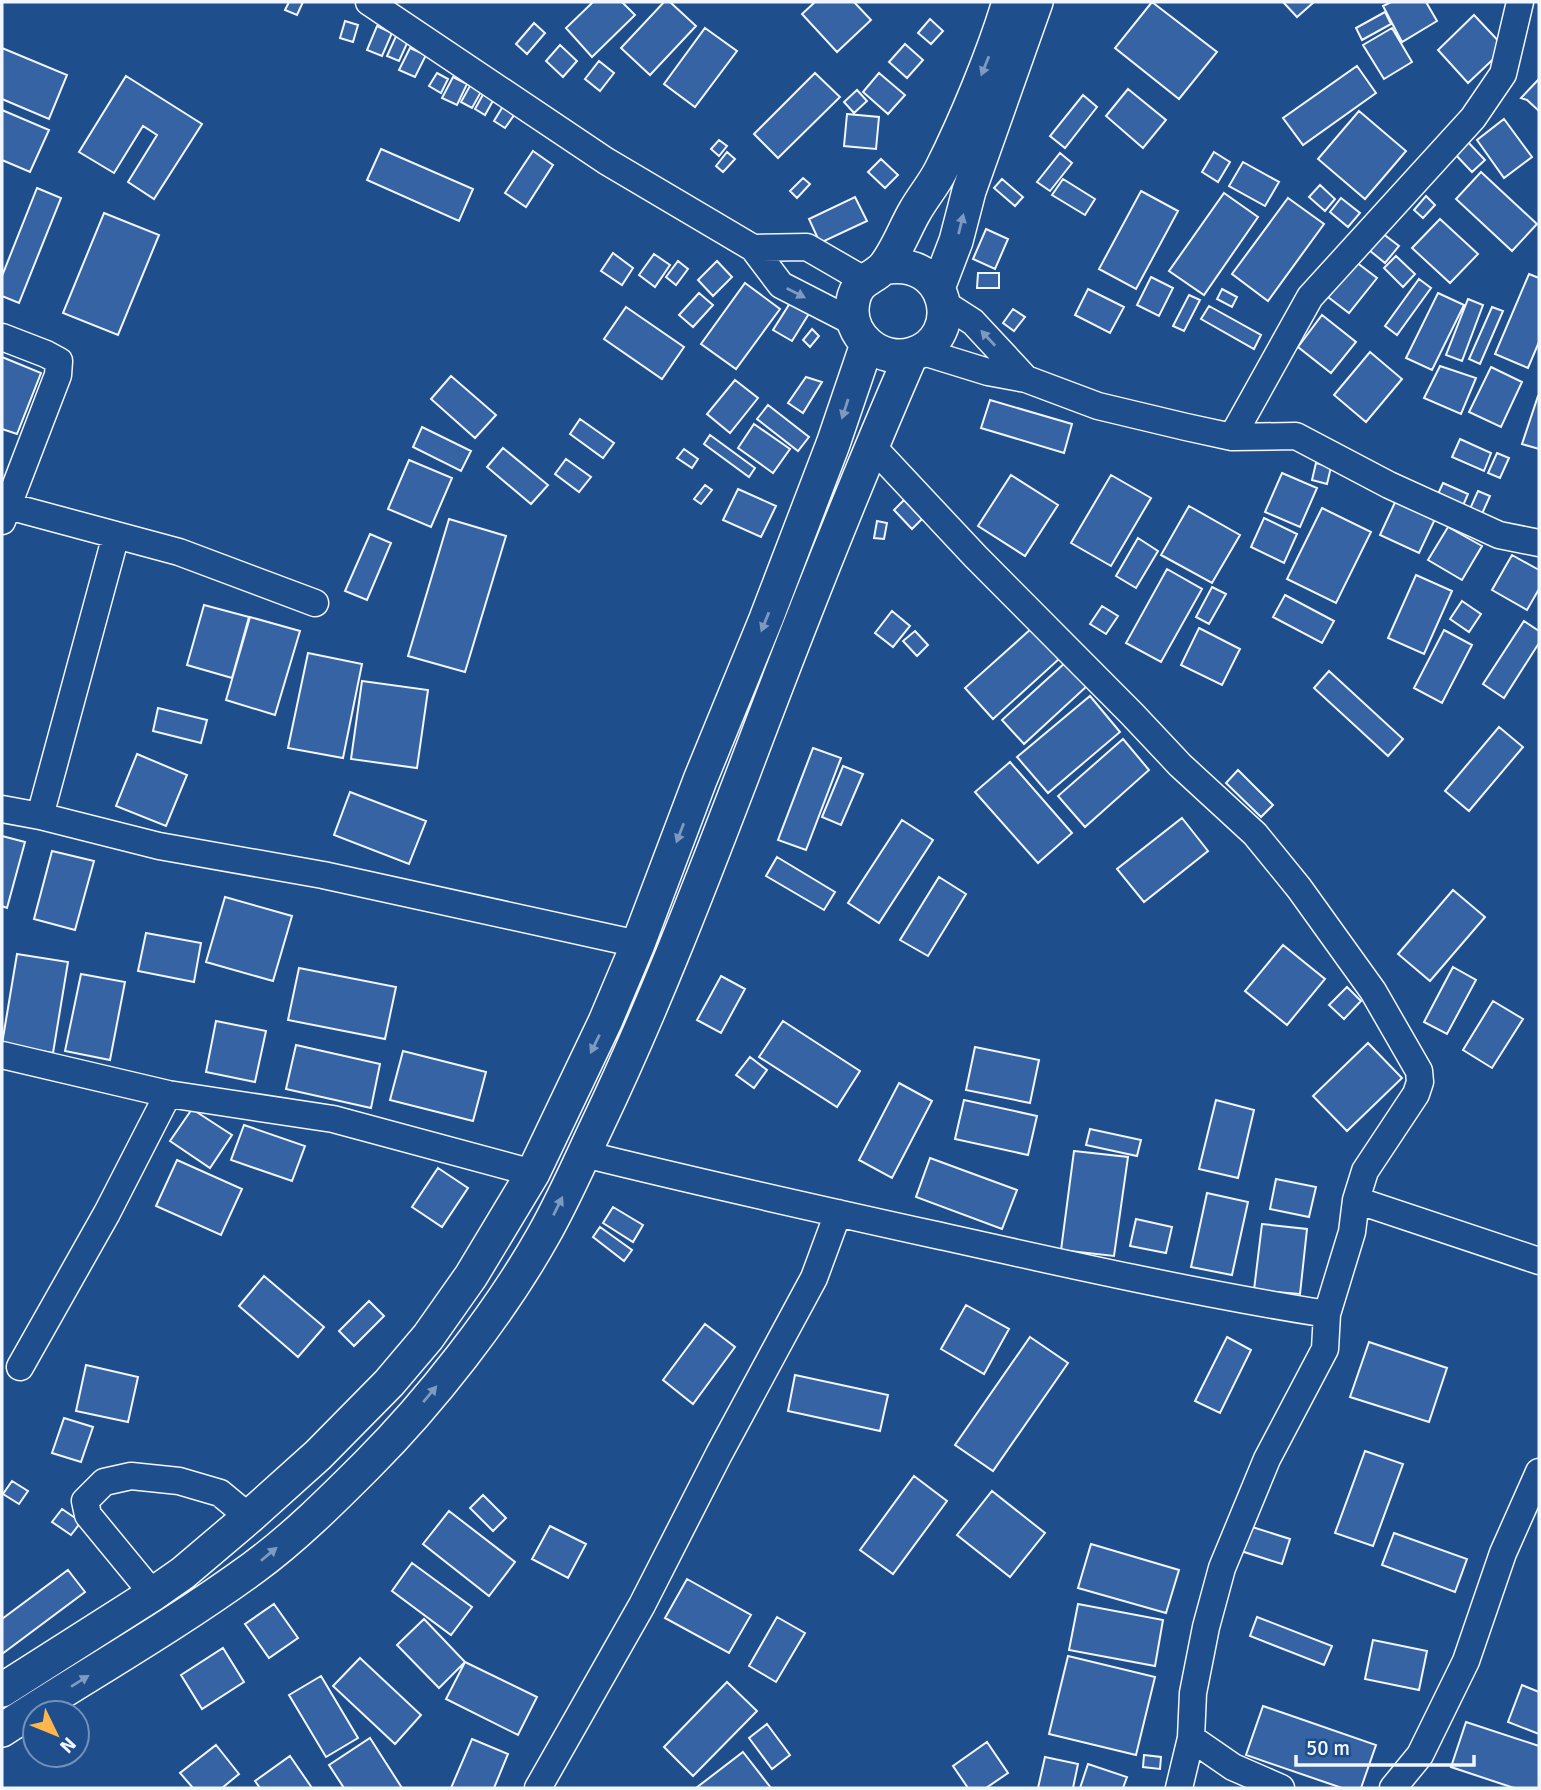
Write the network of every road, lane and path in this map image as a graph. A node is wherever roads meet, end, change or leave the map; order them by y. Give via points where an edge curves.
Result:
1 (1009, 2) edge
2 (1036, 2) edge
3 (1520, 2) edge
4 (386, 6) edge
5 (753, 248) junction
6 (874, 274) junction
7 (942, 296) junction
8 (860, 333) junction
9 (2, 337) edge
10 (916, 353) junction
11 (1026, 379) junction
12 (1232, 437) junction
13 (872, 445) junction
14 (5, 514) edge
15 (116, 534) junction
16 (1539, 544) edge
17 (315, 603) dead end
18 (2, 809) edge
19 (40, 816) junction
20 (638, 943) junction
21 (2, 1055) edge
22 (168, 1094) junction
23 (584, 1154) junction
24 (533, 1173) junction
25 (1356, 1200) junction
26 (838, 1213) junction
27 (1539, 1261) edge
28 (1327, 1314) junction
29 (20, 1367) dead end
30 (1539, 1472) edge
31 (249, 1517) junction
32 (153, 1594) junction
33 (2, 1690) edge
34 (2, 1730) edge
35 (1191, 1738) junction
36 (538, 1788) edge
37 (1179, 1788) edge
38 (1281, 1788) edge
39 (1393, 1788) edge

1 -> 6 main road via 940,172
7 -> 2 main road via 969,191
3 - 12 street via 1503,74 1488,99 1310,298
4 - 5 street via 606,161
5 - 6 street via 807,247
5 -> 8 street via 781,285
6 - 7 main road via 906,265 929,277
6 - 8 main road via 853,298
7 - 10 main road via 942,323 937,334
11 -> 7 street
8 - 10 main road via 880,353
8 -> 20 main road via 834,444
9 - 14 street via 59,361 58,375
10 - 11 street
10 - 13 main road
11 - 12 street via 1098,406
12 - 16 street via 1296,436 1499,535
13 - 23 main road via 688,919
13 - 25 street via 976,558 1180,765 1255,834 1373,991 1410,1053 1420,1082 1365,1171
14 - 15 street
15 - 17 street via 179,552
15 - 19 street
18 - 19 street
19 - 20 street via 159,846 323,875
20 -> 24 main road
21 - 22 street
22 - 24 street via 333,1119
22 - 29 street
23 - 26 street
34 -> 23 main road via 255,1566 369,1463 433,1392 497,1308 543,1236
24 - 31 main road via 428,1337 318,1455
25 - 27 street
25 - 28 street via 1352,1232
26 - 28 street via 1215,1296
26 - 36 street via 814,1278 642,1605
28 - 35 street via 1325,1349 1268,1458 1222,1568 1193,1693
30 - 39 street via 1503,1553 1466,1661 1420,1755
31 - 32 main road
31 - 32 street via 220,1493 179,1481 131,1476 104,1482 85,1501 88,1515
32 - 33 main road
35 - 37 street
35 - 38 street via 1233,1767

